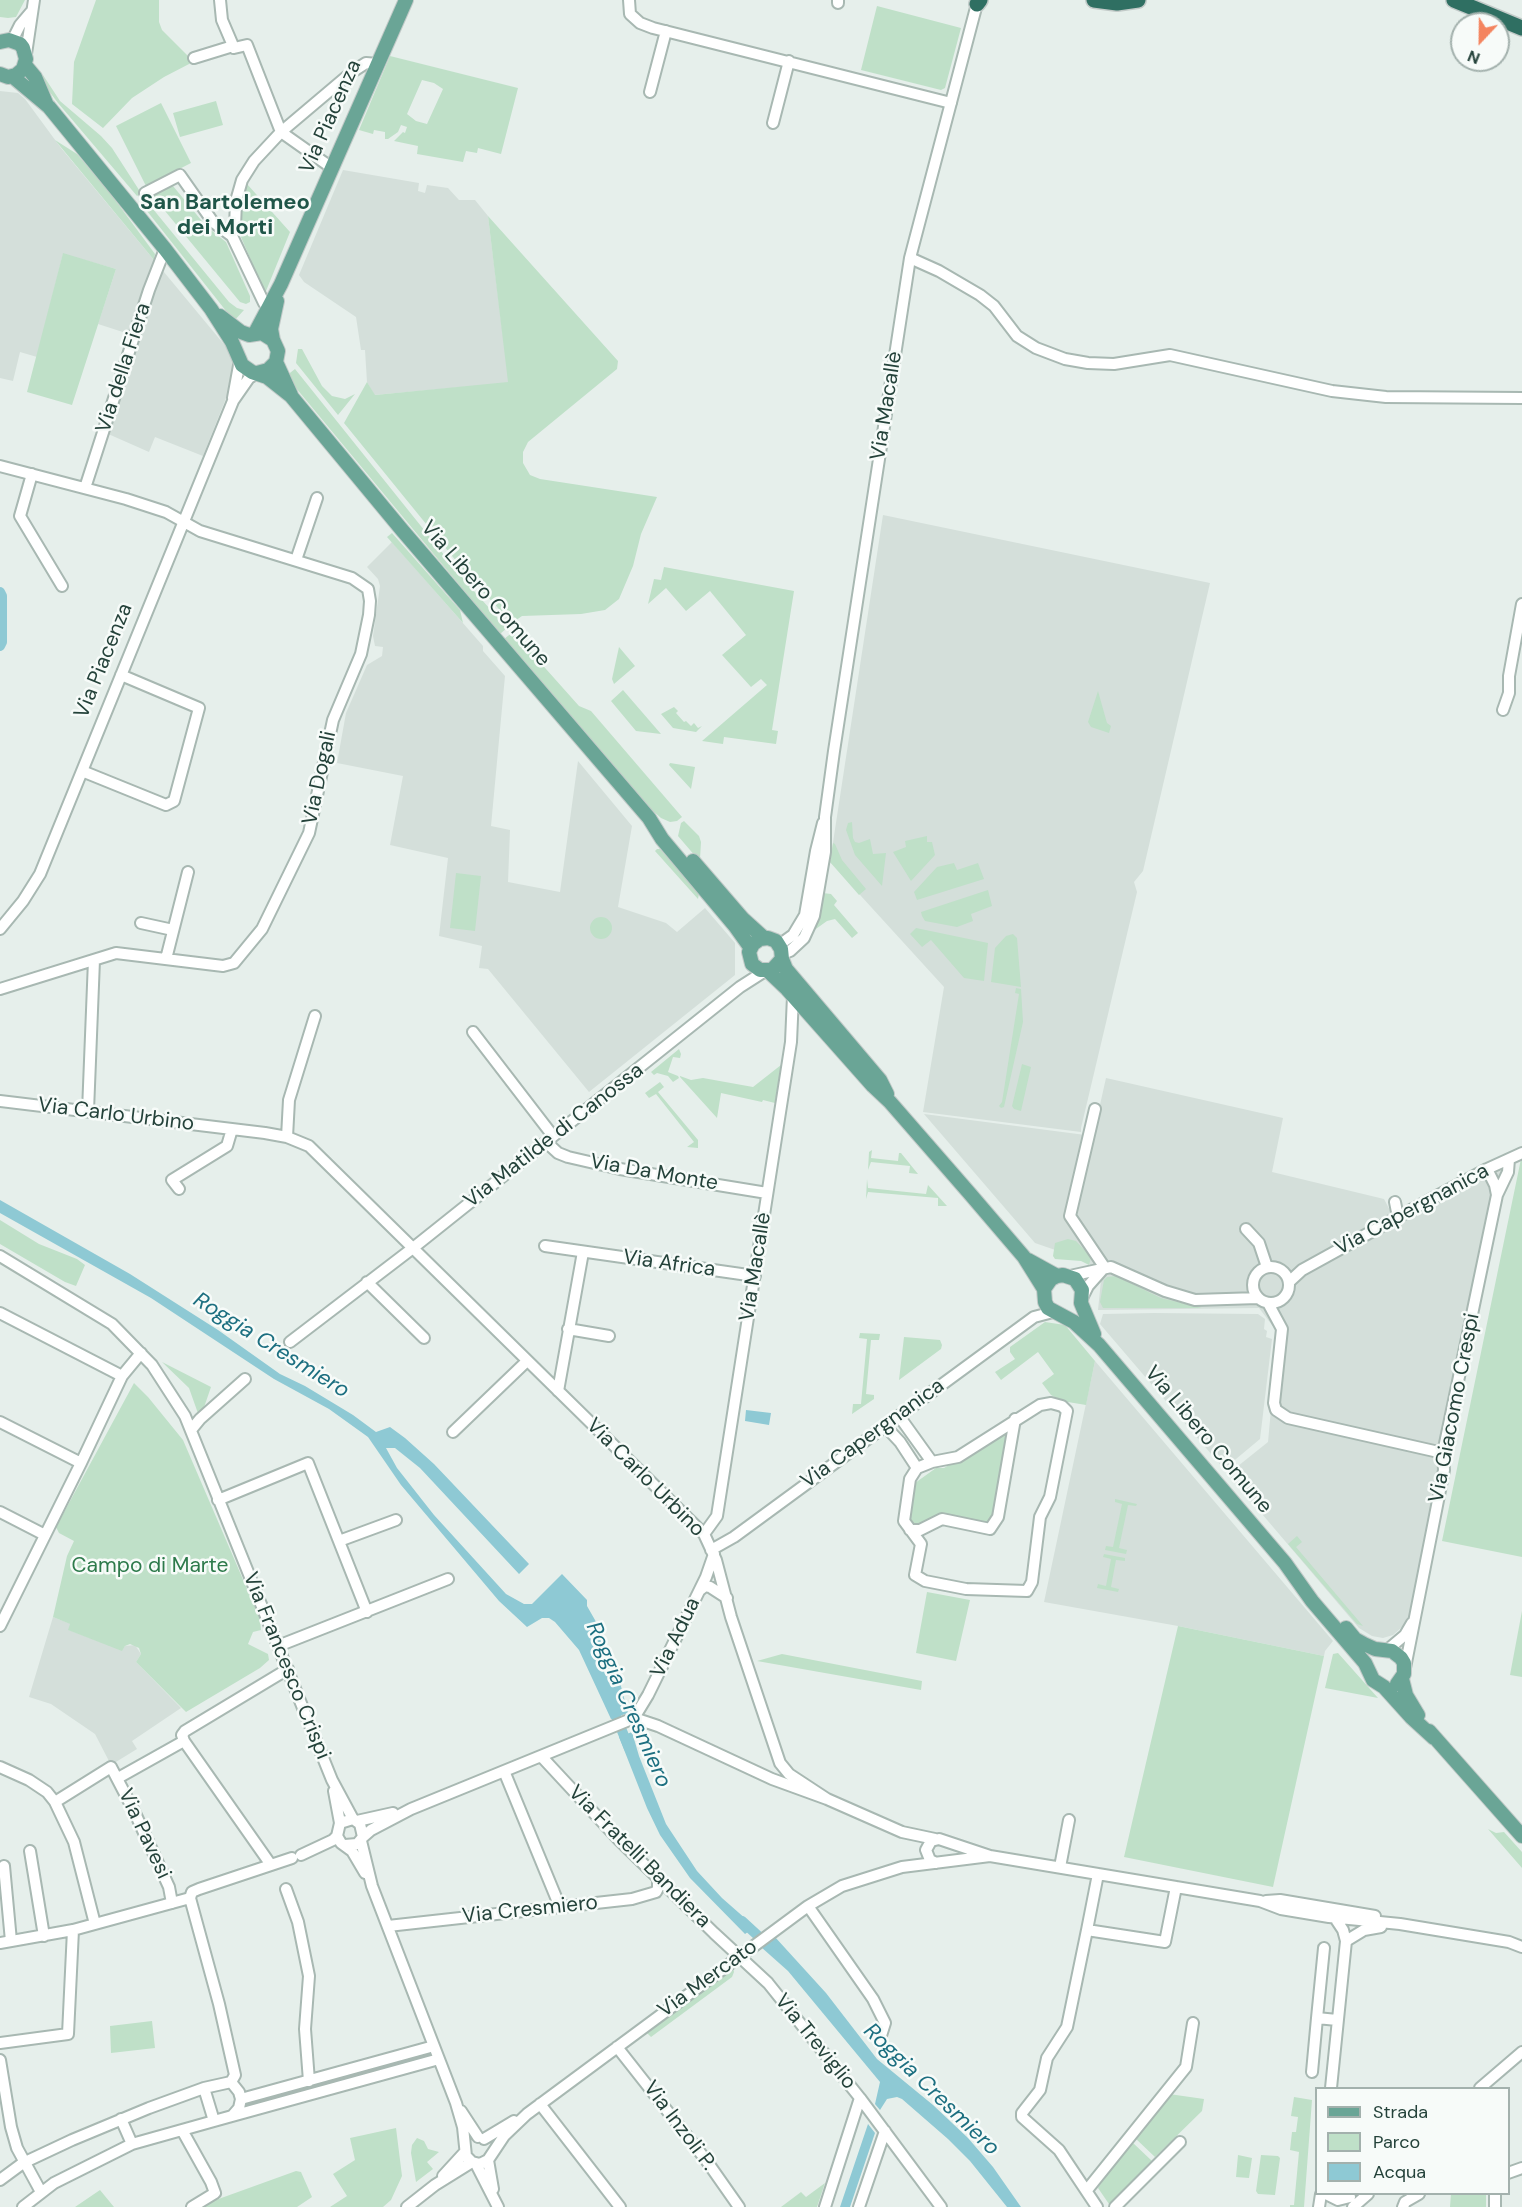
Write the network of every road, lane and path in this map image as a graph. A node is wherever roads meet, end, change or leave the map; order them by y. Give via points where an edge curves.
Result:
1 (34, 0) edge
2 (220, 0) edge
3 (406, 0) edge
4 (629, 0) edge
5 (1094, 0) edge
6 (1138, 0) edge
7 (1454, 0) edge
8 (978, 1) edge
9 (31, 12) junction
10 (1522, 28) edge
11 (666, 31) junction
12 (5, 39) edge
13 (233, 46) junction
14 (194, 58) dead end
15 (26, 59) junction
16 (789, 61) junction
17 (378, 64) junction
18 (4, 76) edge
19 (650, 92) dead end
20 (951, 103) junction
21 (49, 107) junction
22 (773, 123) dead end
23 (281, 132) junction
24 (332, 168) junction
25 (145, 193) dead end
26 (232, 236) junction
27 (165, 249) junction
28 (910, 258) junction
29 (281, 284) junction
30 (269, 306) junction
31 (212, 309) junction
32 (252, 334) junction
33 (273, 340) junction
34 (239, 358) junction
35 (276, 362) junction
36 (257, 373) junction
37 (291, 396) junction
38 (1522, 398) edge
39 (233, 401) junction
40 (0, 466) edge
41 (32, 474) junction
42 (85, 488) junction
43 (317, 498) dead end
44 (183, 522) junction
45 (296, 560) junction
46 (62, 586) dead end
47 (1522, 604) edge
48 (121, 675) junction
49 (1503, 710) dead end
50 (82, 771) junction
51 (649, 818) junction
52 (188, 872) dead end
53 (141, 923) dead end
54 (0, 929) edge
55 (173, 930) junction
56 (764, 938) junction
57 (750, 948) junction
58 (781, 953) junction
59 (166, 959) junction
60 (94, 960) junction
61 (752, 964) junction
62 (766, 971) junction
63 (740, 987) junction
64 (0, 989) edge
65 (793, 996) junction
66 (315, 1016) dead end
67 (473, 1032) dead end
68 (0, 1101) edge
69 (890, 1102) junction
70 (1095, 1108) dead end
71 (88, 1111) junction
72 (232, 1129) junction
73 (287, 1137) junction
74 (549, 1139) junction
75 (1522, 1153) edge
76 (1509, 1159) junction
77 (1486, 1169) junction
78 (179, 1189) dead end
79 (767, 1193) junction
80 (1497, 1195) junction
81 (1395, 1203) dead end
82 (1398, 1216) junction
83 (1246, 1229) dead end
84 (545, 1246) dead end
85 (413, 1248) junction
86 (583, 1252) junction
87 (0, 1256) edge
88 (1024, 1257) junction
89 (1267, 1267) junction
90 (1105, 1268) junction
91 (755, 1276) junction
92 (1063, 1276) junction
93 (1288, 1278) junction
94 (367, 1282) junction
95 (1044, 1292) junction
96 (1260, 1297) junction
97 (1082, 1299) junction
98 (0, 1313) edge
99 (1057, 1313) junction
100 (1034, 1317) junction
101 (568, 1329) junction
102 (609, 1336) dead end
103 (424, 1338) dead end
104 (290, 1342) dead end
105 (1099, 1345) junction
106 (141, 1353) junction
107 (527, 1361) junction
108 (122, 1376) junction
109 (246, 1379) dead end
110 (558, 1391) junction
111 (898, 1416) junction
112 (1015, 1419) junction
113 (0, 1422) edge
114 (885, 1426) junction
115 (191, 1430) junction
116 (453, 1432) dead end
117 (1443, 1453) junction
118 (932, 1462) junction
119 (81, 1463) junction
120 (917, 1468) junction
121 (218, 1500) junction
122 (0, 1512) edge
123 (396, 1520) dead end
124 (910, 1530) junction
125 (704, 1534) junction
126 (45, 1535) junction
127 (339, 1542) junction
128 (713, 1552) junction
129 (1285, 1563) junction
130 (448, 1579) dead end
131 (700, 1590) junction
132 (727, 1598) junction
133 (367, 1612) junction
134 (1413, 1620) junction
135 (0, 1626) edge
136 (278, 1646) junction
137 (1386, 1651) junction
138 (288, 1669) junction
139 (1370, 1670) junction
140 (1404, 1674) junction
141 (1384, 1687) junction
142 (648, 1695) junction
143 (634, 1718) junction
144 (658, 1726) junction
145 (1434, 1737) junction
146 (184, 1742) junction
147 (541, 1756) junction
148 (780, 1763) junction
149 (0, 1770) edge
150 (504, 1771) junction
151 (759, 1771) junction
152 (118, 1778) junction
153 (332, 1780) junction
154 (827, 1799) junction
155 (55, 1802) junction
156 (411, 1809) junction
157 (355, 1820) junction
158 (1069, 1820) dead end
159 (340, 1823) junction
160 (903, 1832) junction
161 (337, 1836) junction
162 (1522, 1836) edge
163 (362, 1839) junction
164 (934, 1839) junction
165 (946, 1842) junction
166 (345, 1845) junction
167 (926, 1850) junction
168 (30, 1851) dead end
169 (990, 1856) junction
170 (940, 1862) junction
171 (271, 1865) junction
172 (4, 1866) dead end
173 (1060, 1867) junction
174 (902, 1868) junction
175 (1098, 1874) junction
176 (658, 1878) junction
177 (372, 1887) junction
178 (1176, 1887) junction
179 (286, 1889) dead end
180 (191, 1901) junction
181 (1260, 1901) junction
182 (172, 1903) junction
183 (560, 1906) junction
184 (807, 1906) junction
185 (1335, 1918) junction
186 (95, 1924) junction
187 (1400, 1924) junction
188 (388, 1926) junction
189 (73, 1930) junction
190 (1088, 1930) junction
191 (44, 1936) junction
192 (1346, 1941) junction
193 (1522, 1941) edge
194 (6, 1942) edge
195 (1509, 1942) junction
196 (1522, 1947) edge
197 (1324, 1948) dead end
198 (744, 1952) junction
199 (1317, 2018) junction
200 (1337, 2020) junction
201 (1193, 2023) dead end
202 (879, 2042) dead end
203 (0, 2043) edge
204 (434, 2046) junction
205 (617, 2047) junction
206 (1522, 2052) edge
207 (439, 2059) junction
208 (0, 2060) edge
209 (1312, 2072) dead end
210 (309, 2081) junction
211 (231, 2082) junction
212 (1331, 2087) edge
213 (1481, 2087) edge
214 (204, 2088) junction
215 (3, 2096) edge
216 (860, 2098) junction
217 (241, 2099) junction
218 (456, 2103) junction
219 (540, 2104) junction
220 (527, 2114) junction
221 (232, 2116) junction
222 (121, 2119) junction
223 (214, 2121) junction
224 (182, 2130) junction
225 (885, 2131) junction
226 (481, 2138) junction
227 (1180, 2142) dead end
228 (132, 2144) junction
229 (465, 2150) junction
230 (490, 2156) junction
231 (23, 2163) junction
232 (474, 2163) junction
233 (0, 2180) edge
234 (435, 2185) junction
235 (1087, 2190) junction
236 (40, 2192) junction
237 (1329, 2195) edge
238 (1416, 2195) edge
239 (1352, 2199) edge
240 (23, 2207) edge
241 (192, 2207) edge
242 (407, 2207) edge
243 (498, 2207) edge
244 (620, 2207) edge
245 (739, 2207) edge
246 (825, 2207) edge
247 (859, 2207) edge
248 (941, 2207) edge
249 (1098, 2207) edge
250 (1114, 2207) edge
251 (1339, 2207) edge
252 (1403, 2207) edge

1 - 9 street
2 - 13 street via 222,20
3 - 17 main road, Via Piacenza
4 - 11 street via 630,14 640,23
5 - 6 highway
7 - 10 highway
8 - 20 street, Via Macallè
9 - 12 street
9 - 15 street
11 - 16 street
11 - 19 street
12 - 15 main road, Via Libero Comune via 20,44
13 - 14 street
13 - 23 street via 247,45
15 - 18 main road, Via Libero Comune via 20,72
15 - 21 main road, Via Libero Comune
16 - 20 street
16 - 22 street
17 - 23 street via 366,63 352,72
17 - 24 main road, Via Piacenza
18 - 21 main road, Via Libero Comune
20 - 28 street, Via Macallè
21 - 27 main road, Via Libero Comune
23 - 24 street
23 - 26 street via 242,180
24 - 29 main road, Via Piacenza
25 - 26 street via 180,175 213,222
26 - 30 street via 264,303
27 - 31 main road, Via Libero Comune
27 - 42 street, Via della Fiera
28 - 38 street via 939,271 994,306 1026,342 1065,359 1114,364 1170,355 1386,398
28 - 58 street, Via Macallè via 825,818 825,852 813,916 804,938 790,951
29 - 30 main road, Via Piacenza
29 - 33 main road, Via Piacenza via 272,323
30 - 32 main road, Via Piacenza
31 - 32 main road, Via Libero Comune via 237,330
31 - 34 main road, Via Libero Comune
32 - 33 main road, Via Libero Comune
32 - 34 main road via 240,344
33 - 35 main road, Via Libero Comune via 278,351
34 - 36 main road, Via Libero Comune via 246,369
34 - 39 street, Via Piacenza
35 - 36 main road
35 - 37 main road, Via Libero Comune
36 - 37 main road, Via Libero Comune
36 - 39 street, Via Piacenza
37 - 51 main road, Via Libero Comune
39 - 44 street, Via Piacenza
40 - 41 street, Via Dogali
41 - 42 street, Via Dogali
41 - 46 street via 20,516
42 - 44 street, Via Dogali via 166,512
43 - 45 street
44 - 45 street, Via Dogali via 200,531
44 - 48 street, Via Piacenza
45 - 59 street, Via Dogali via 361,582 368,589 370,601 361,654 333,720 309,833 262,928 234,963 223,966
47 - 49 street
48 - 50 street, Via Piacenza
48 - 50 street via 199,708 174,801 166,805
50 - 54 street, Via Piacenza via 40,874
51 - 56 main road, Via Libero Comune via 668,833
51 - 57 main road, Via Libero Comune
52 - 55 street
53 - 55 street
55 - 59 street
56 - 57 main road
56 - 58 main road, Via Libero Comune via 772,939
57 - 61 main road, Via Libero Comune
58 - 62 main road via 776,968
58 - 69 main road, Via Libero Comune via 796,982 880,1080
59 - 60 street, Via Dogali via 116,953
60 - 64 street, Via Dogali
60 - 71 street
61 - 62 main road, Via Libero Comune
61 - 63 street, Via Matilde di Canossa
62 - 63 street, Via Matilde di Canossa
62 - 65 main road, Via Libero Comune
63 - 74 street, Via Matilde di Canossa
65 - 69 main road, Via Libero Comune
65 - 79 street, Via Macallè via 791,1042
66 - 73 street via 289,1100
67 - 74 street
68 - 71 street, Via Carlo Urbino
69 - 88 main road, Via Libero Comune
70 - 90 street via 1070,1216
71 - 72 street, Via Carlo Urbino
72 - 73 street, Via Carlo Urbino
72 - 78 street, Via Carlo Urbino via 227,1146 172,1180
73 - 85 street, Via Carlo Urbino via 309,1146
74 - 79 street, Via Da Monte via 558,1153 568,1157
74 - 85 street, Via Matilde di Canossa
75 - 76 street, Via Capergnanica
76 - 77 street, Via Capergnanica
76 - 80 street, Via Giacomo Crespi via 1508,1172
77 - 80 street
77 - 82 street, Via Capergnanica
79 - 91 street, Via Macallè
80 - 117 street, Via Giacomo Crespi
81 - 82 street
82 - 93 street, Via Capergnanica
83 - 89 street via 1259,1244
84 - 86 street, Via Africa
85 - 94 street, Via Matilde di Canossa
85 - 107 street, Via Carlo Urbino
86 - 91 street, Via Africa
86 - 101 street
87 - 106 street, Via Francesco Crispi via 112,1324
88 - 92 main road, Via Libero Comune
88 - 95 main road, Via Libero Comune
89 - 93 street via 1278,1268
89 - 96 street, Via Capergnanica via 1256,1275
90 - 92 street, Via Capergnanica
90 - 96 street, Via Capergnanica via 1118,1269 1165,1292 1196,1300
90 - 97 street
91 - 125 street, Via Macallè via 717,1516
92 - 95 main road via 1051,1279
92 - 97 main road, Via Libero Comune via 1080,1284
93 - 96 street, Via Capergnanica via 1288,1293 1280,1301
94 - 103 street
94 - 104 street, Via Matilde di Canossa
95 - 99 main road, Via Libero Comune via 1045,1302
95 - 100 street
96 - 117 street via 1282,1329 1276,1410 1288,1418
97 - 99 main road via 1072,1312
97 - 105 main road, Via Libero Comune
98 - 108 street
99 - 100 street, Via Capergnanica
99 - 105 main road, Via Libero Comune via 1081,1327
100 - 111 street, Via Capergnanica
101 - 102 street
101 - 110 street
105 - 129 main road, Via Libero Comune
106 - 108 street
106 - 115 street, Via Francesco Crispi
107 - 110 street, Via Carlo Urbino
107 - 116 street
108 - 119 street
109 - 115 street
110 - 125 street, Via Carlo Urbino
111 - 114 street, Via Capergnanica
111 - 118 street
112 - 118 street via 958,1457
112 - 124 street via 998,1517 990,1528 942,1519 920,1530
112 - 124 street via 1051,1403 1067,1411 1050,1497 1040,1518 1032,1582 1027,1591 966,1589 925,1581 915,1575 921,1544
113 - 119 street
114 - 120 street
114 - 128 street, Via Capergnanica
115 - 121 street, Via Francesco Crispi
117 - 134 street, Via Giacomo Crespi via 1444,1470
118 - 120 street
119 - 126 street
120 - 124 street via 910,1479 904,1511 904,1521
121 - 127 street via 308,1463
121 - 136 street, Via Francesco Crispi
122 - 126 street
123 - 127 street
125 - 128 street, Via Carlo Urbino
126 - 135 street
127 - 133 street
128 - 131 street, Via Adua
128 - 132 street, Via Carlo Urbino
129 - 137 main road, Via Libero Comune via 1355,1639
129 - 139 main road, Via Libero Comune
130 - 133 street
131 - 132 street via 710,1587
131 - 142 street, Via Adua
132 - 148 street, Via Carlo Urbino
133 - 136 street
134 - 137 street, Via Giacomo Crespi via 1405,1635
134 - 140 street, Via Giacomo Crespi
136 - 138 street, Via Francesco Crispi
137 - 139 main road via 1371,1660
137 - 140 main road, Via Libero Comune via 1401,1658
138 - 146 street via 185,1731
138 - 153 street, Via Francesco Crispi
139 - 141 main road, Via Libero Comune via 1373,1680
140 - 141 main road via 1392,1686
140 - 145 main road, Via Libero Comune via 1406,1695
141 - 145 main road, Via Libero Comune
142 - 143 street, Via Adua
142 - 144 street via 648,1713
143 - 144 street
143 - 147 street
144 - 151 street
145 - 162 main road, Via Libero Comune
146 - 152 street
146 - 171 street
147 - 150 street
147 - 176 street, Via Fratelli Bandiera
148 - 151 street
148 - 154 street via 789,1774
149 - 155 street via 29,1780
150 - 156 street
150 - 183 street
151 - 154 street
152 - 155 street, Via Pavesi via 111,1767
152 - 182 street, Via Pavesi via 169,1887
153 - 157 street
153 - 159 street
154 - 160 street
155 - 186 street via 74,1842
156 - 157 street
156 - 163 street via 370,1830
157 - 159 street
157 - 163 street via 362,1828
158 - 173 street
159 - 161 street
160 - 164 street
160 - 167 street
161 - 166 street
161 - 171 street
163 - 166 street via 354,1846
163 - 177 street
164 - 165 street
164 - 167 street
165 - 169 street
165 - 170 street via 949,1853
166 - 177 street
167 - 170 street via 930,1860
167 - 174 street, Via Mercato
168 - 191 street
169 - 170 street, Via Mercato
169 - 173 street
170 - 174 street, Via Mercato
171 - 180 street via 192,1892
172 - 194 street
173 - 175 street
174 - 184 street, Via Mercato via 842,1886
175 - 178 street
175 - 190 street
176 - 183 street, Via Cresmiero via 658,1888 651,1895
176 - 198 street, Via Fratelli Bandiera
177 - 188 street
178 - 181 street
178 - 190 street via 1165,1942
179 - 210 street via 298,1922 309,1976 305,2029
180 - 182 street
180 - 211 street via 236,2074
181 - 185 street via 1281,1909
181 - 187 street via 1280,1900
182 - 186 street
183 - 188 street, Via Cresmiero
184 - 198 street, Via Mercato
184 - 202 street via 873,1999 885,2023
185 - 187 street
185 - 192 street
186 - 189 street
187 - 192 street via 1364,1930
187 - 195 street
188 - 204 street
189 - 191 street
189 - 203 street via 68,2034
190 - 235 street via 1067,2027 1047,2058 1040,2090 1023,2109 1022,2117 1059,2150
191 - 194 street
192 - 200 street
193 - 195 street
195 - 196 street
197 - 199 street
198 - 205 street, Via Mercato
198 - 216 street, Via Treviglio
199 - 200 street
199 - 209 street
200 - 212 street
201 - 235 street via 1186,2067
204 - 207 street
204 - 210 street
205 - 219 street, Via Mercato
205 - 245 street, Via Inzoli P.
206 - 213 street
207 - 218 street
207 - 221 street
208 - 215 street
210 - 217 street
211 - 214 street
211 - 217 street
214 - 222 street
214 - 223 street
215 - 231 street
216 - 225 street
216 - 246 street, Via Treviglio
217 - 221 street
218 - 226 street
218 - 229 street
219 - 220 street, Via Mercato
219 - 244 street
220 - 226 street, Via Mercato
220 - 230 street, Via Mercato
221 - 223 street
222 - 228 street
222 - 231 street
223 - 224 street
224 - 228 street
224 - 241 street via 215,2193
225 - 247 street
225 - 248 street
226 - 229 street via 470,2141
226 - 230 street via 490,2143
227 - 250 street
228 - 236 street
229 - 232 street
229 - 234 street
230 - 232 street
230 - 243 street via 490,2178
231 - 233 street
231 - 236 street
232 - 234 street
232 - 243 street
234 - 242 street
235 - 249 street
236 - 240 street
237 - 239 street via 1338,2200
238 - 252 street
239 - 251 street

